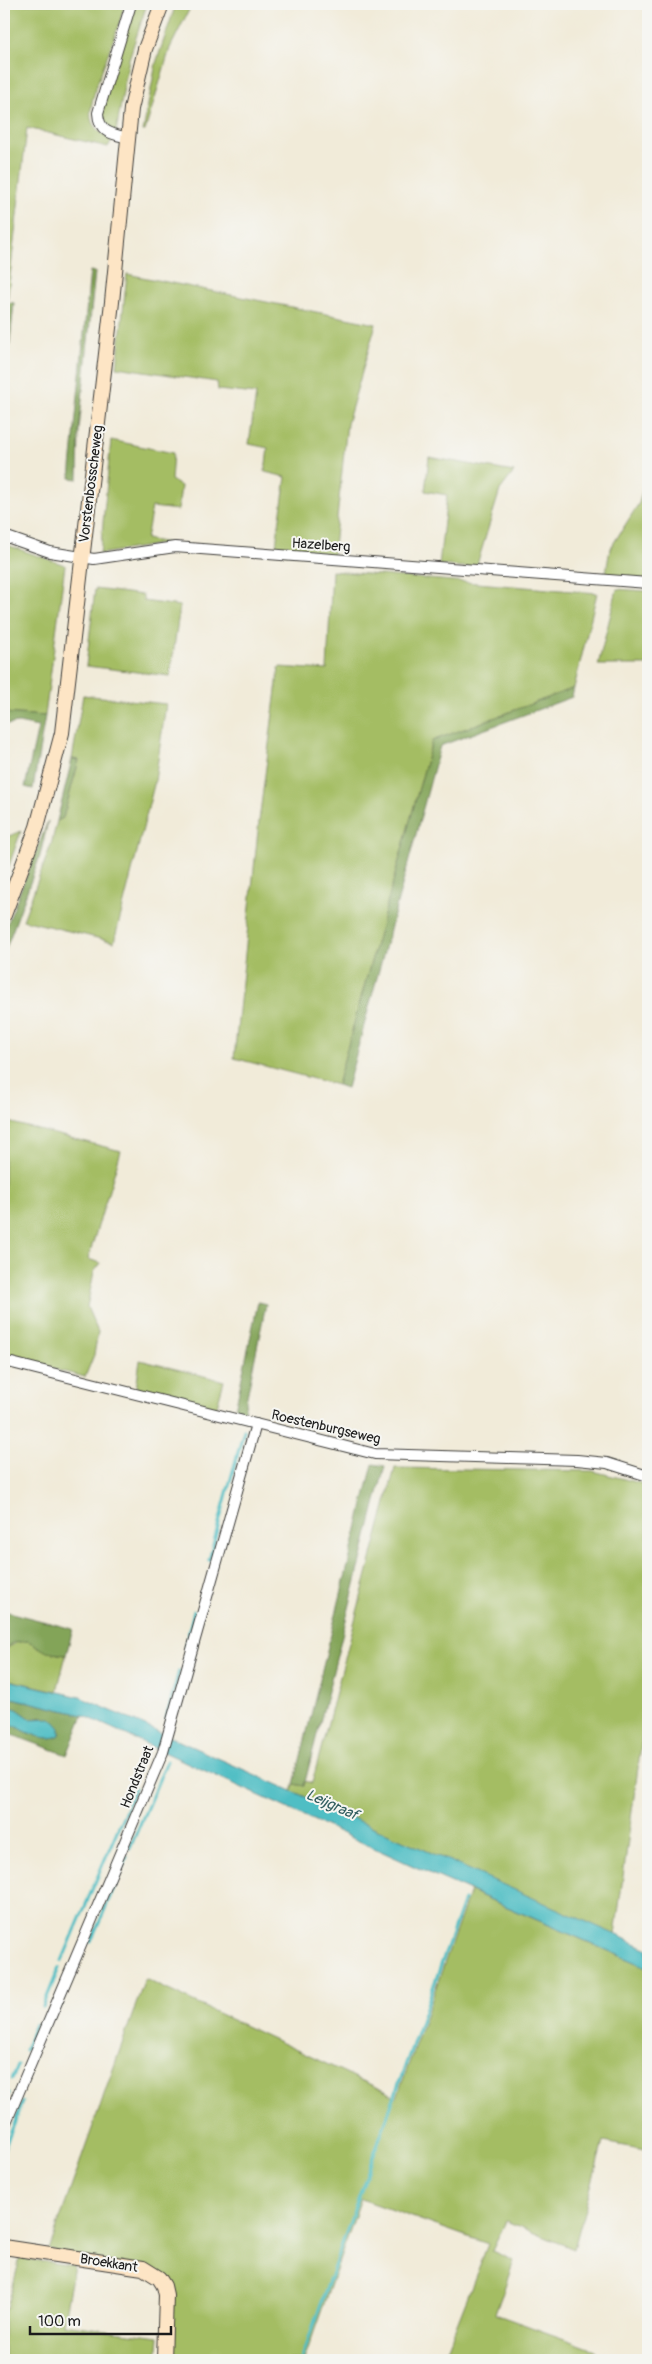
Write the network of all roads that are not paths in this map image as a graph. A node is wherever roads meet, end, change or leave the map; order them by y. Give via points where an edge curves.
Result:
1 (131, 4) edge
2 (162, 4) edge
3 (128, 138) junction
4 (4, 536) edge
5 (82, 557) junction
6 (648, 583) edge
7 (4, 915) edge
8 (4, 1361) edge
9 (256, 1424) junction
10 (648, 1476) edge
11 (4, 2127) edge
12 (4, 2247) edge
13 (164, 2360) edge

1 - 3 street via 98,114 102,128 110,135
2 - 3 street, Vorstenbosscheweg via 140,68
3 - 5 street, Vorstenbosscheweg
4 - 5 street, Hazelberg via 50,552
5 - 6 street, Hazelberg via 106,558 175,547
5 - 7 street, Vorstenbosscheweg via 62,733 37,827
8 - 9 street, Roestenburgseweg
9 - 10 street, Roestenburgseweg via 375,1454 577,1460 607,1463
9 - 11 street, Hondstraat via 163,1752
12 - 13 street, Broekkant via 152,2272 164,2286 166,2296

